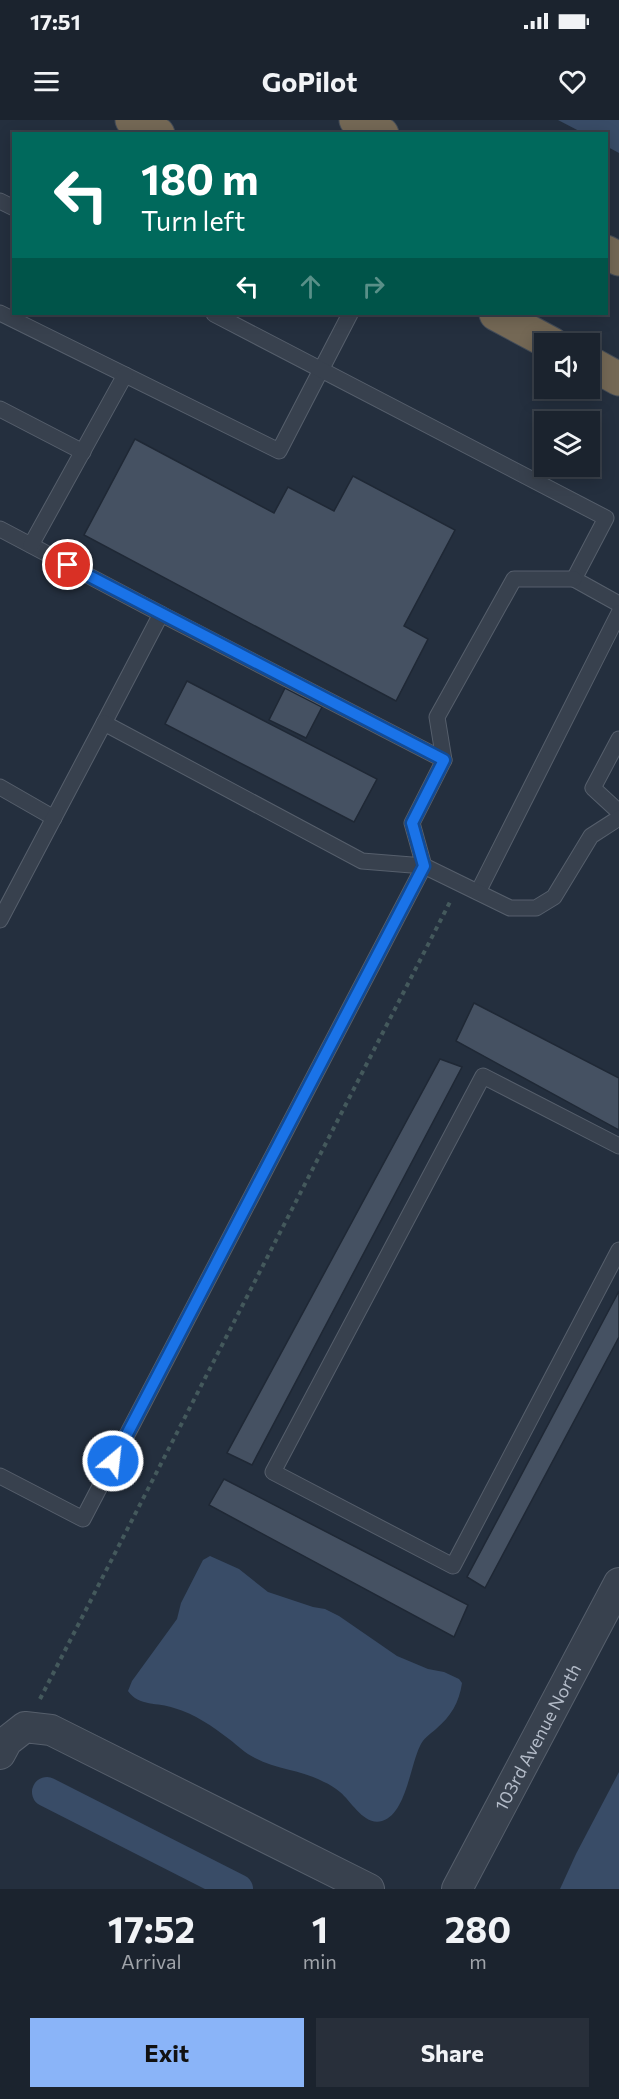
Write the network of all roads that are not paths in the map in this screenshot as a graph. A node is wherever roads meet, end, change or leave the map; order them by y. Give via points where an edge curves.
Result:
1 (132, 120) edge
2 (154, 132) edge
3 (0, 313) edge
4 (216, 315) edge
5 (350, 315) edge
6 (498, 315) edge
7 (534, 334) edge
8 (600, 369) edge
9 (321, 370) junction
10 (125, 375) junction
11 (619, 379) edge
12 (0, 409) edge
13 (83, 452) junction
14 (0, 529) edge
15 (31, 545) junction
16 (574, 579) junction
17 (619, 604) edge
18 (619, 613) edge
19 (161, 614) junction
20 (104, 723) junction
21 (619, 740) edge
22 (444, 760) junction
23 (0, 788) edge
24 (619, 812) edge
25 (54, 818) junction
26 (619, 818) edge
27 (424, 866) junction
28 (478, 892) junction
29 (0, 920) edge
30 (619, 1146) edge
31 (619, 1250) edge
32 (0, 1476) edge
33 (619, 1583) edge
34 (0, 1754) edge
35 (369, 1889) edge
36 (457, 1889) edge

1 - 2 highway
3 - 10 lane
4 - 9 lane
5 - 9 lane
6 - 7 highway
8 - 11 highway
9 - 10 lane via 279,451
9 - 16 lane via 606,518
10 - 13 lane
12 - 13 lane
13 - 15 lane
14 - 15 lane
15 - 19 lane
16 - 17 lane
16 - 22 lane via 514,579 437,717
18 - 28 lane
19 - 20 lane
19 - 22 lane
20 - 25 lane
20 - 27 lane via 362,861
21 - 24 lane via 594,788
22 - 27 lane via 412,823
23 - 25 lane
25 - 29 lane
26 - 28 lane via 591,836 554,897 536,908 510,908
27 - 28 lane
27 - 32 lane via 82,1519
30 - 31 lane via 483,1076 273,1472 453,1566
33 - 36 street, 103rd Avenue North
34 - 35 street via 7,1741 25,1727 51,1730

